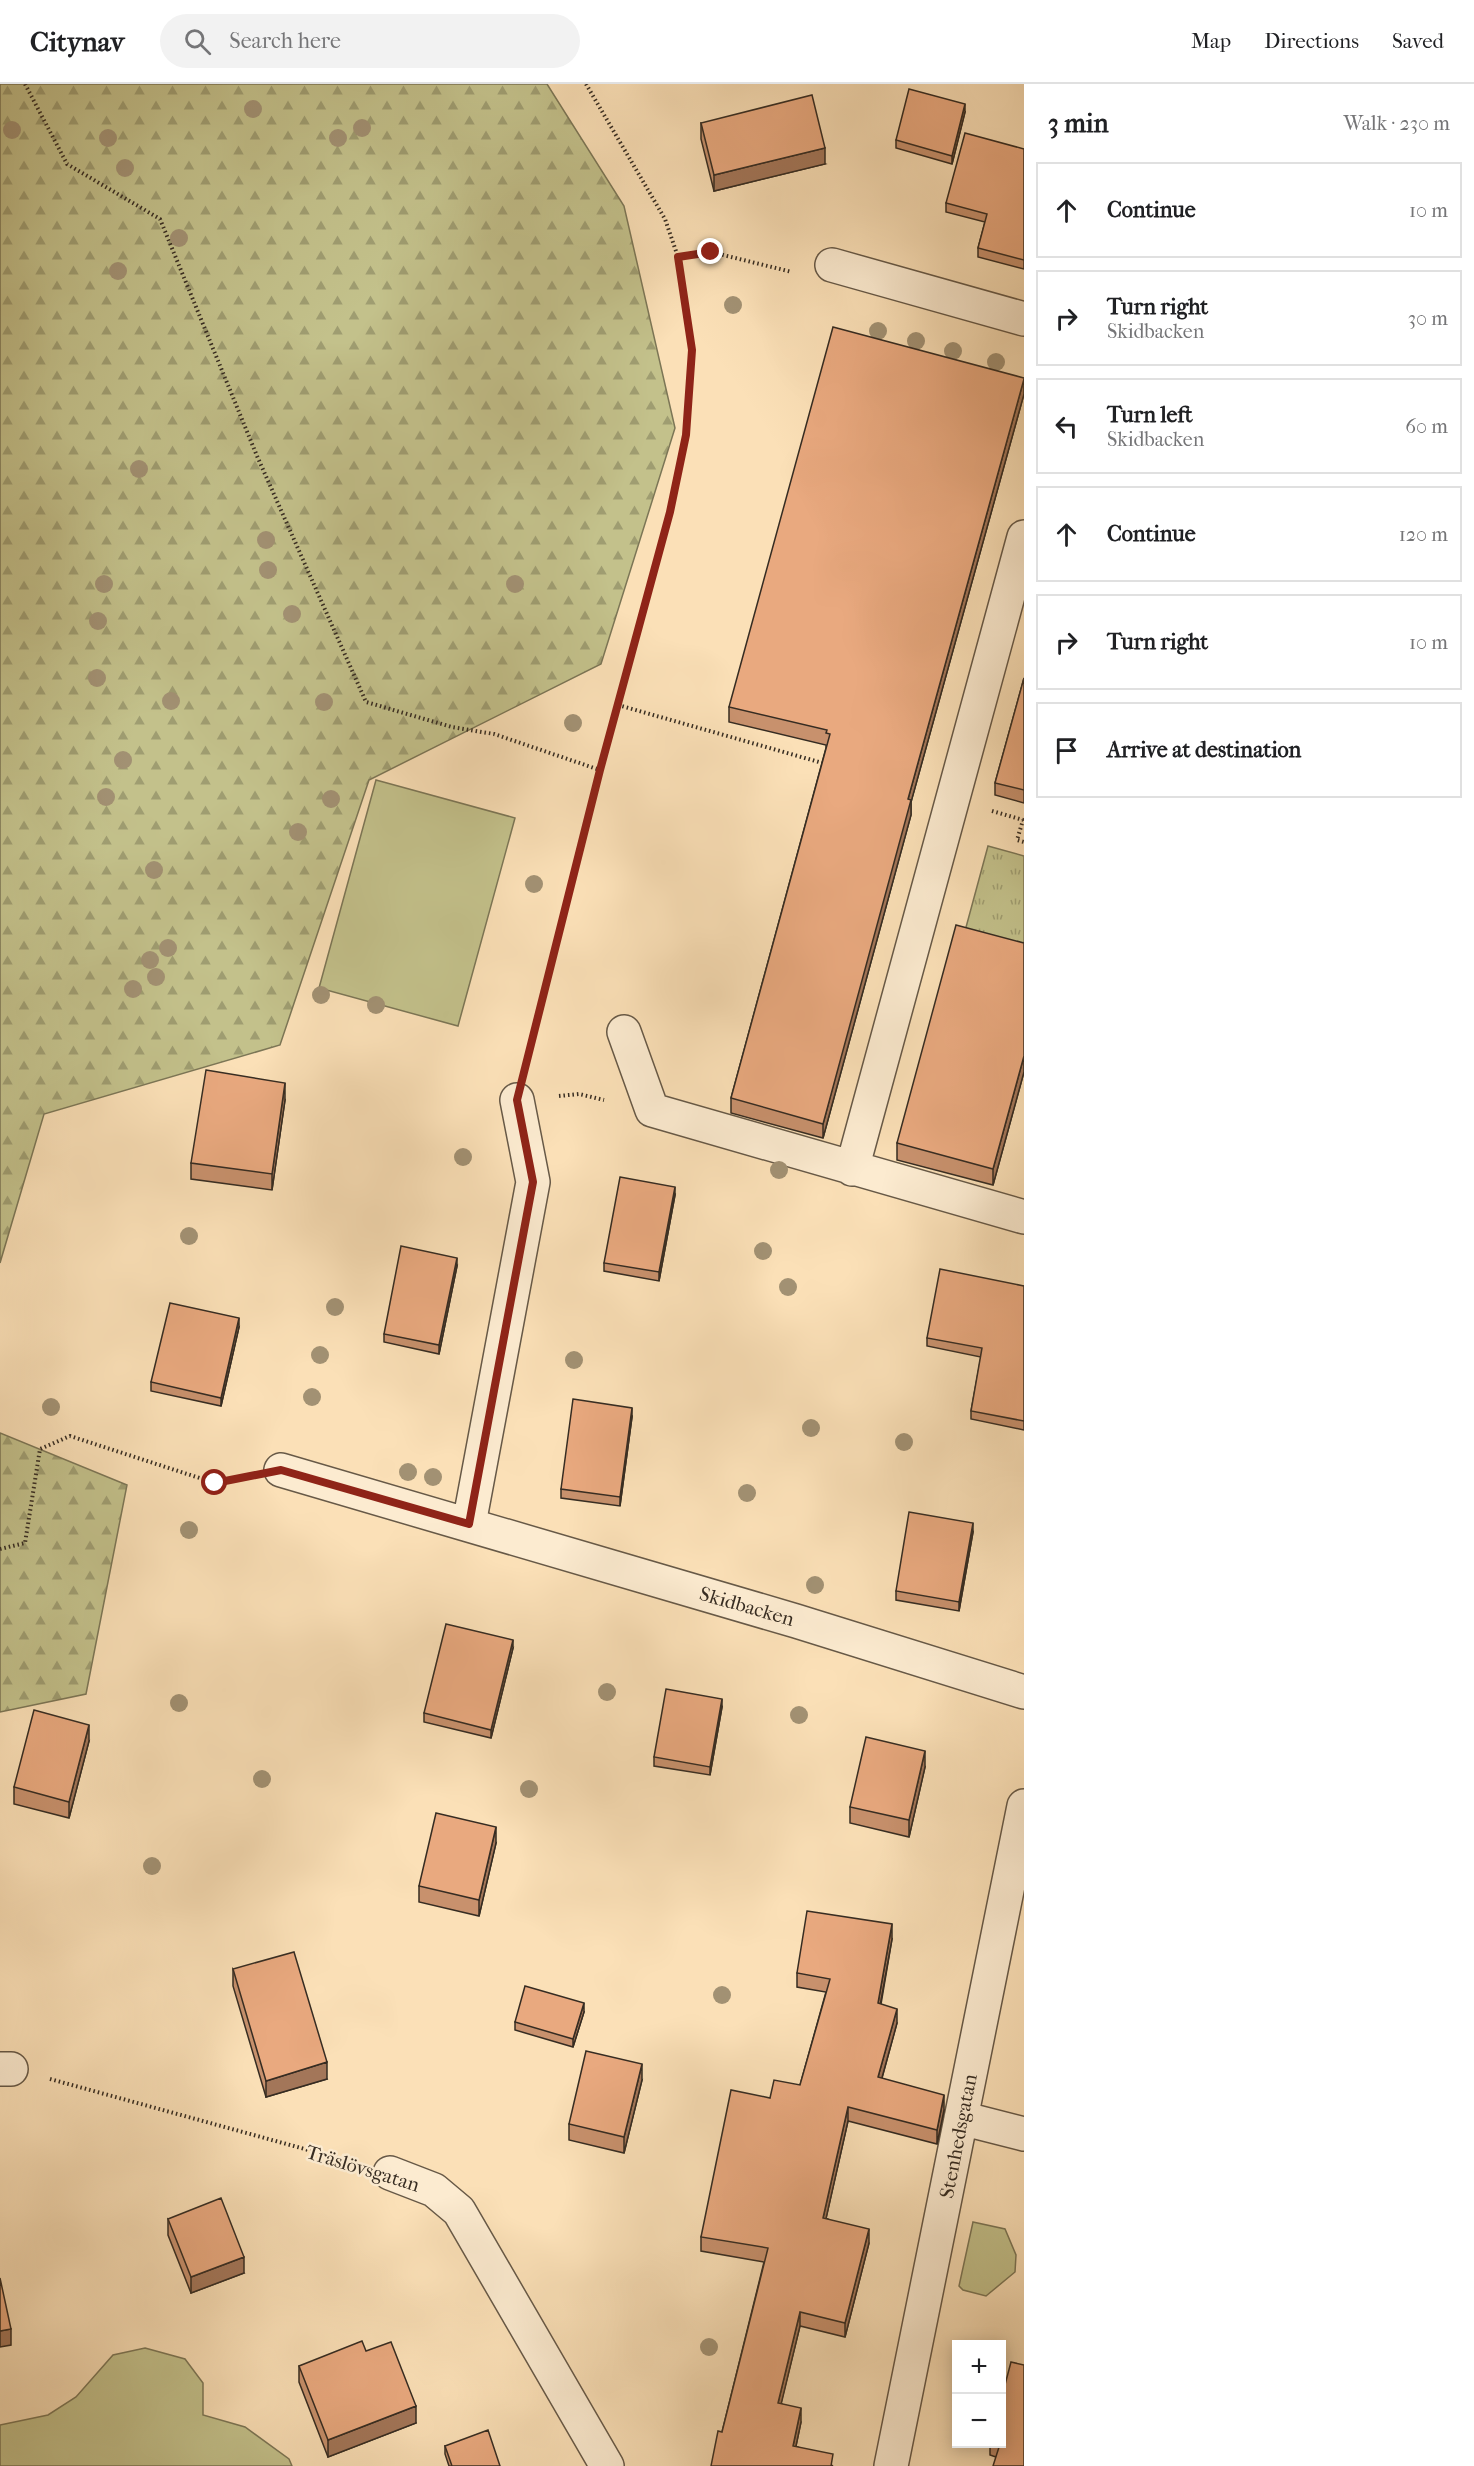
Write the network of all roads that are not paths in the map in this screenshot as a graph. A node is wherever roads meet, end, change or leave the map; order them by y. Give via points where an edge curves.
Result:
1 (832, 265) road end
2 (1024, 319) edge
3 (1024, 537) edge
4 (624, 1032) dead end
5 (517, 1100) road end
6 (852, 1169) junction
7 (1024, 1216) edge
8 (281, 1470) road end
9 (469, 1524) junction
10 (1024, 1692) edge
11 (1024, 1806) edge
12 (962, 2118) junction
13 (1024, 2134) edge
14 (390, 2173) road end
15 (607, 2466) edge
16 (891, 2466) edge

1 - 2 street
3 - 6 street
4 - 6 street via 652,1110
5 - 9 street via 533,1182
6 - 7 street
8 - 9 street, Skidbacken
9 - 10 street, Skidbacken
11 - 12 street, Stenhedsgatan
12 - 13 street
12 - 16 street, Stenhedsgatan
14 - 15 street, Träslövsgatan via 434,2190 459,2211

